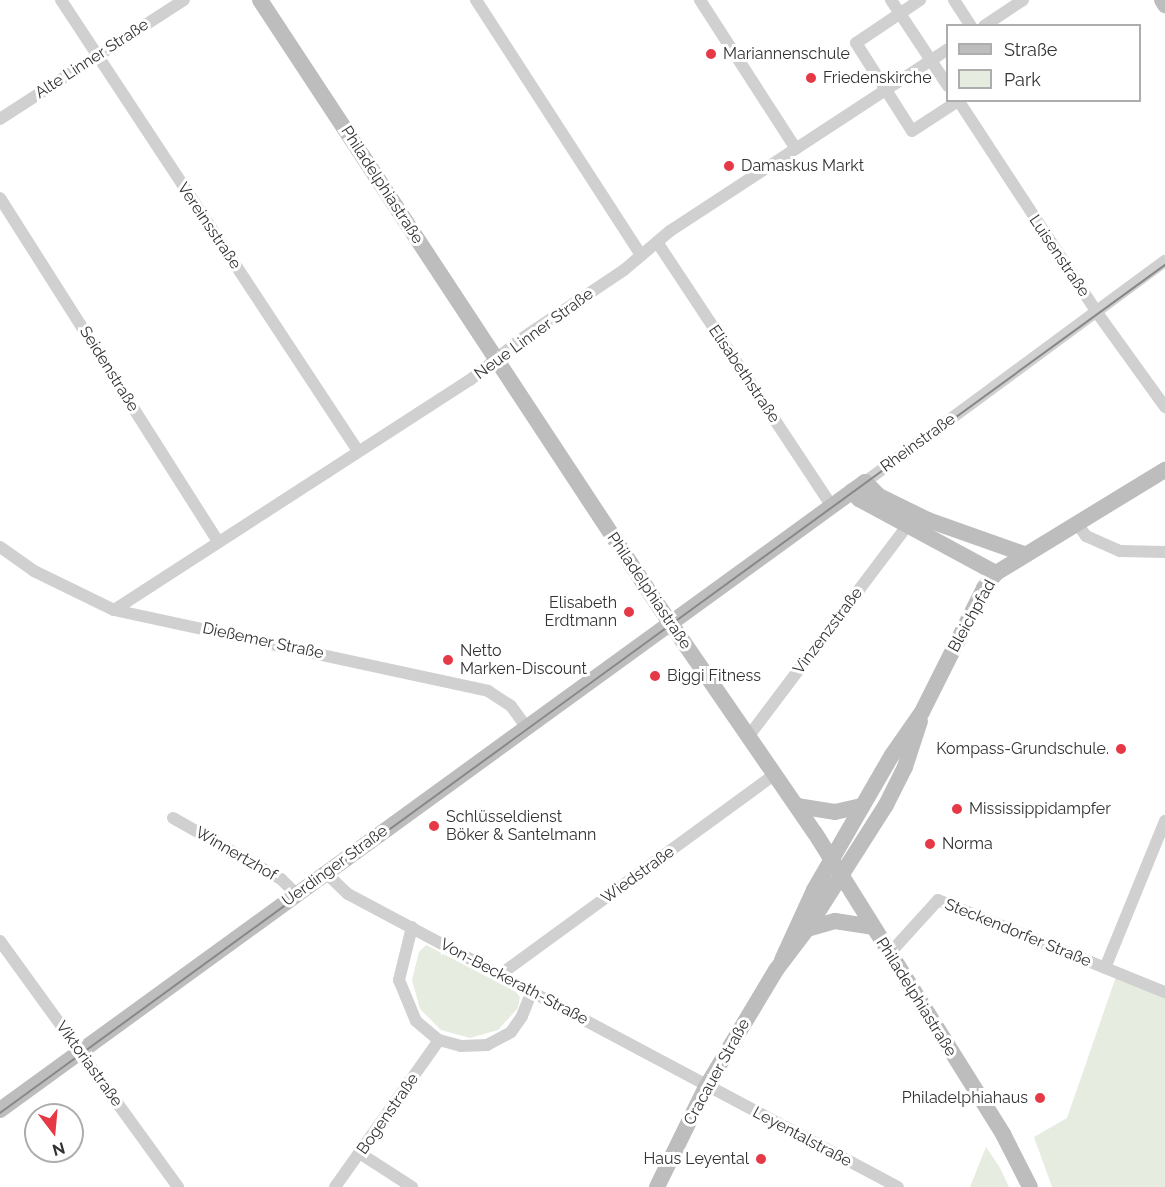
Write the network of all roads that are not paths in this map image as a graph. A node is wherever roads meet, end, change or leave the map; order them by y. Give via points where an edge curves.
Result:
1 (61, 0) edge
2 (184, 0) edge
3 (260, 0) edge
4 (477, 0) edge
5 (700, 0) edge
6 (891, 0) edge
7 (920, 0) edge
8 (954, 0) edge
9 (1023, 0) edge
10 (1162, 0) edge
11 (1165, 5) edge
12 (899, 14) junction
13 (970, 24) edge
14 (987, 24) edge
15 (946, 50) edge
16 (96, 56) junction
17 (930, 61) junction
18 (946, 83) edge
19 (885, 91) junction
20 (956, 102) edge
21 (959, 102) edge
22 (0, 118) edge
23 (796, 148) junction
24 (0, 198) edge
25 (657, 242) junction
26 (641, 255) junction
27 (1165, 261) edge
28 (1096, 312) junction
29 (496, 359) junction
30 (1165, 407) edge
31 (358, 451) junction
32 (1165, 470) edge
33 (858, 486) junction
34 (832, 506) junction
35 (908, 525) junction
36 (1078, 525) junction
37 (218, 541) junction
38 (0, 547) edge
39 (1165, 552) edge
40 (1024, 554) junction
41 (996, 573) junction
42 (114, 610) junction
43 (670, 623) junction
44 (922, 712) junction
45 (526, 727) junction
46 (748, 737) junction
47 (774, 775) junction
48 (797, 806) junction
49 (862, 806) junction
50 (173, 818) dead end
51 (1165, 821) edge
52 (832, 859) junction
53 (325, 872) junction
54 (842, 876) junction
55 (296, 894) junction
56 (412, 927) junction
57 (873, 927) junction
58 (807, 929) junction
59 (0, 941) edge
60 (889, 954) junction
61 (782, 960) junction
62 (1105, 968) junction
63 (501, 974) junction
64 (532, 991) junction
65 (1165, 992) edge
66 (439, 1040) junction
67 (79, 1052) junction
68 (706, 1087) junction
69 (0, 1110) edge
70 (360, 1154) junction
71 (178, 1187) edge
72 (335, 1187) edge
73 (412, 1187) edge
74 (657, 1187) edge
75 (898, 1187) edge
76 (1030, 1187) edge

1 - 16 street, Vereinsstraße
2 - 16 street, Alte Linner Straße
3 - 29 main road, Philadelphiastraße
4 - 26 street
5 - 23 street
6 - 12 street
7 - 12 street
8 - 13 street
9 - 14 street
10 - 11 main road
12 - 17 street
12 - 19 street via 856,43
15 - 17 street, Neue Linner Straße
16 - 22 street, Alte Linner Straße
16 - 31 street, Vereinsstraße
17 - 18 street
17 - 19 street, Neue Linner Straße
19 - 20 street via 912,131
19 - 23 street, Neue Linner Straße
21 - 28 street, Luisenstraße
23 - 25 street, Neue Linner Straße
24 - 37 street, Seidenstraße
25 - 26 street, Neue Linner Straße
25 - 34 street, Elisabethstraße
26 - 29 street, Neue Linner Straße
27 - 28 street, Rheinstraße
28 - 30 street, Luisenstraße
28 - 33 street, Rheinstraße
29 - 31 street, Neue Linner Straße via 470,380
29 - 43 main road, Philadelphiastraße
31 - 37 street, Neue Linner Straße
32 - 36 main road, Bleichpfad
33 - 34 main road, Rheinstraße
33 - 35 main road
33 - 40 main road via 928,520
34 - 43 main road, Rheinstraße
35 - 41 main road
35 - 46 street, Vinzenzstraße
36 - 39 street via 1086,536 1120,551
36 - 40 main road, Bleichpfad
37 - 42 street, Neue Linner Straße
38 - 42 street, Dießemer Straße via 34,571
40 - 41 main road, Bleichpfad
41 - 44 main road, Bleichpfad via 984,588
42 - 45 street, Dießemer Straße via 488,691 510,706
43 - 45 main road, Uerdinger Straße
43 - 46 main road, Philadelphiastraße
44 - 49 main road, Bleichpfad
44 - 54 main road, Bleichpfad via 905,767
45 - 53 main road, Uerdinger Straße
46 - 47 main road, Philadelphiastraße
47 - 48 main road, Philadelphiastraße
47 - 63 street, Wiedstraße
48 - 49 main road via 835,812
48 - 52 main road, Philadelphiastraße
49 - 52 main road, Bleichpfad
50 - 55 street, Winnertzhof via 281,879
51 - 62 street
52 - 54 main road, Philadelphiastraße
52 - 61 main road, Cracauer Straße via 796,923
53 - 55 main road, Uerdinger Straße
53 - 56 street, Von-Beckerath-Straße via 348,894
54 - 57 main road, Philadelphiastraße
54 - 58 main road, Cracauer Straße
55 - 67 main road, Uerdinger Straße
56 - 63 street, Von-Beckerath-Straße
56 - 66 street via 399,980 416,1021
57 - 58 main road via 835,921
57 - 60 main road, Philadelphiastraße
58 - 61 main road, Cracauer Straße
59 - 67 street, Viktoriastraße
60 - 62 street, Steckendorfer Straße via 938,900
60 - 76 main road, Philadelphiastraße via 1002,1134
61 - 68 main road, Cracauer Straße
62 - 65 street, Steckendorfer Straße
63 - 64 street, Von-Beckerath-Straße
64 - 66 street via 522,1016 510,1032 487,1045 460,1046
64 - 68 street, Von-Beckerath-Straße
66 - 70 street, Bogenstraße
67 - 69 main road, Uerdinger Straße
67 - 71 street, Viktoriastraße
68 - 74 main road, Cracauer Straße
68 - 75 street, Leyentalstraße
70 - 72 street, Bogenstraße
70 - 73 street

